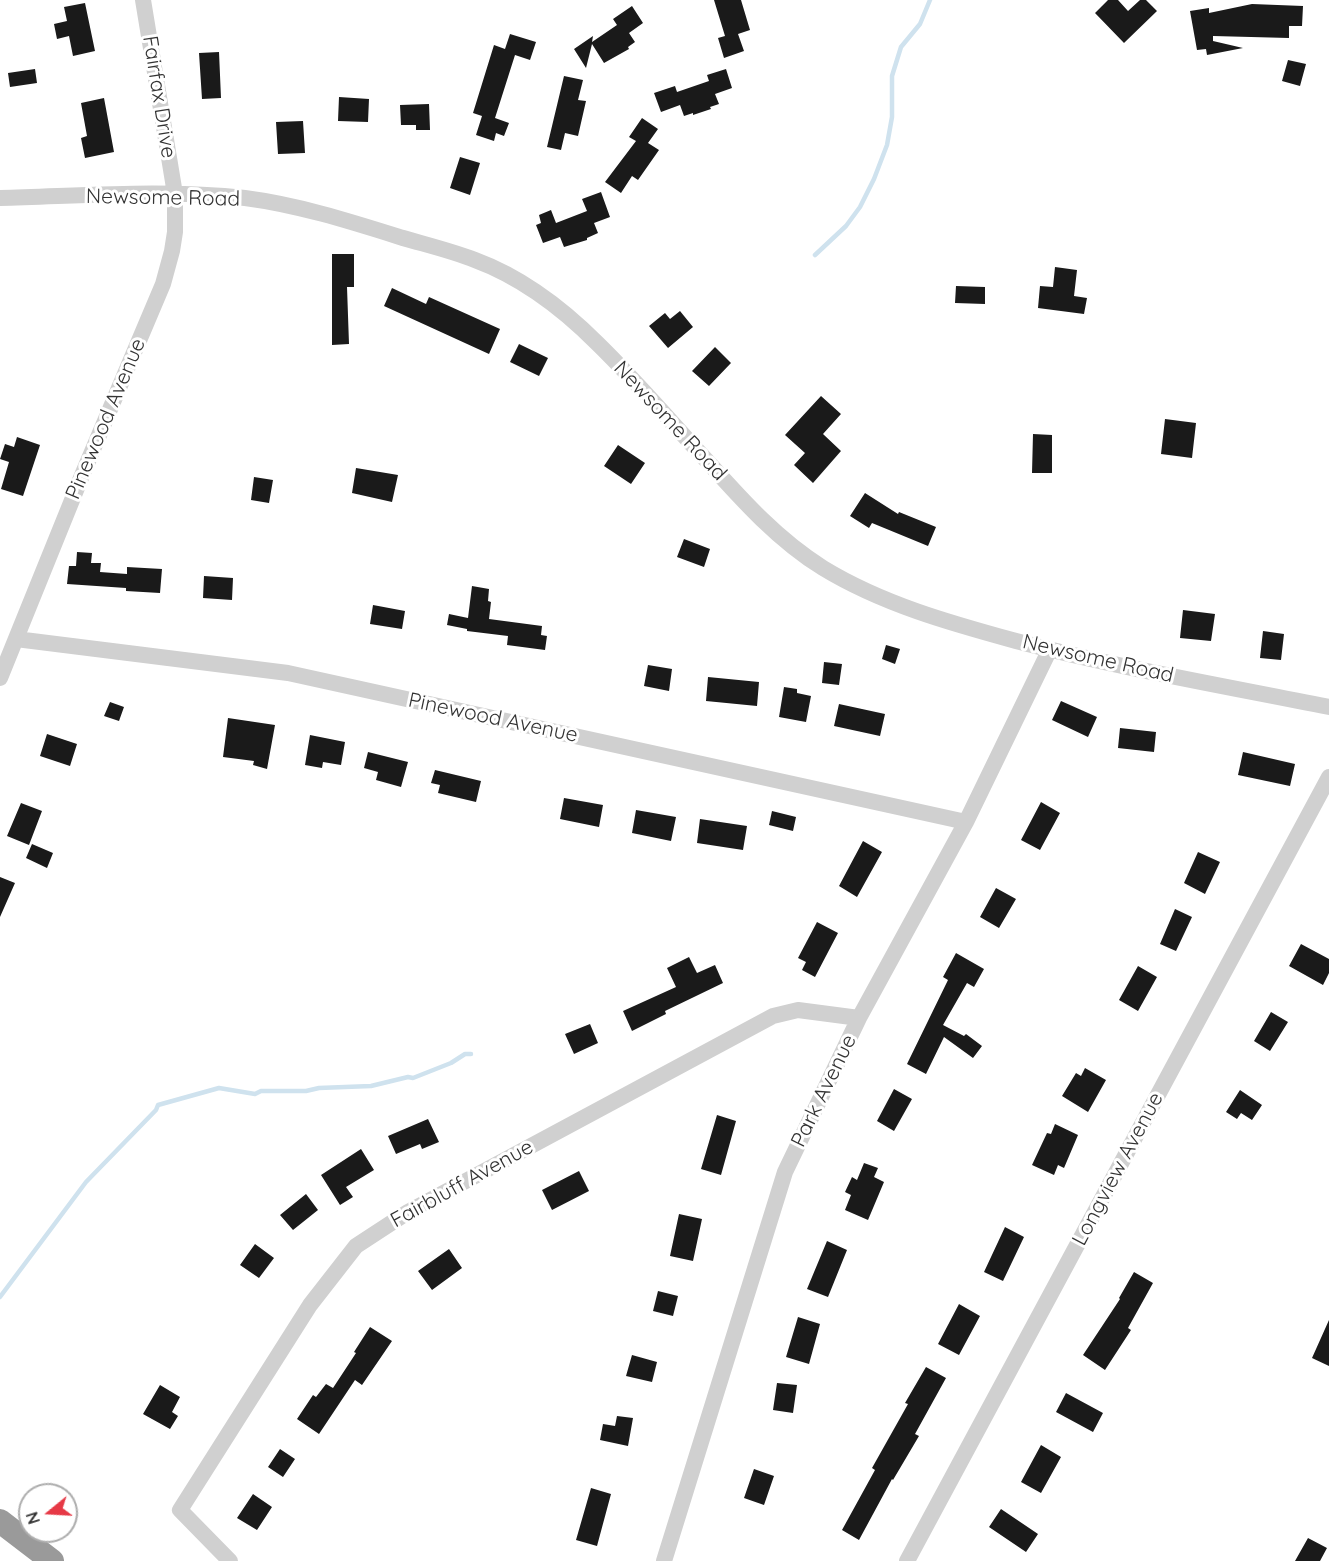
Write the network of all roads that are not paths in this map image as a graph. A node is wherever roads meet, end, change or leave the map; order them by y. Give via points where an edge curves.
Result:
1 (143, 0) edge
2 (175, 194) junction
3 (0, 198) edge
4 (16, 639) junction
5 (1050, 649) junction
6 (0, 678) edge
7 (1329, 707) edge
8 (1329, 777) edge
9 (966, 822) junction
10 (859, 1018) junction
11 (0, 1521) edge
12 (52, 1561) edge
13 (230, 1561) edge
14 (664, 1561) edge
15 (907, 1561) edge

1 - 2 street, Fairfax Drive
2 - 3 street, Newsome Road
2 - 4 street, Pinewood Avenue via 175,232 163,284
2 - 5 street, Newsome Road via 245,198 310,211 475,260 502,273 545,299 582,329 765,523 820,566 876,596 918,612
4 - 6 street, Pinewood Avenue
4 - 9 street, Pinewood Avenue via 288,673
5 - 7 street, Newsome Road
5 - 9 street, Park Avenue
8 - 15 street, Longview Avenue
9 - 10 street, Park Avenue
10 - 13 street, Fairbluff Avenue via 798,1010 773,1016 408,1212 356,1246 310,1305 180,1510
10 - 14 street, Park Avenue via 785,1172
11 - 12 highway

